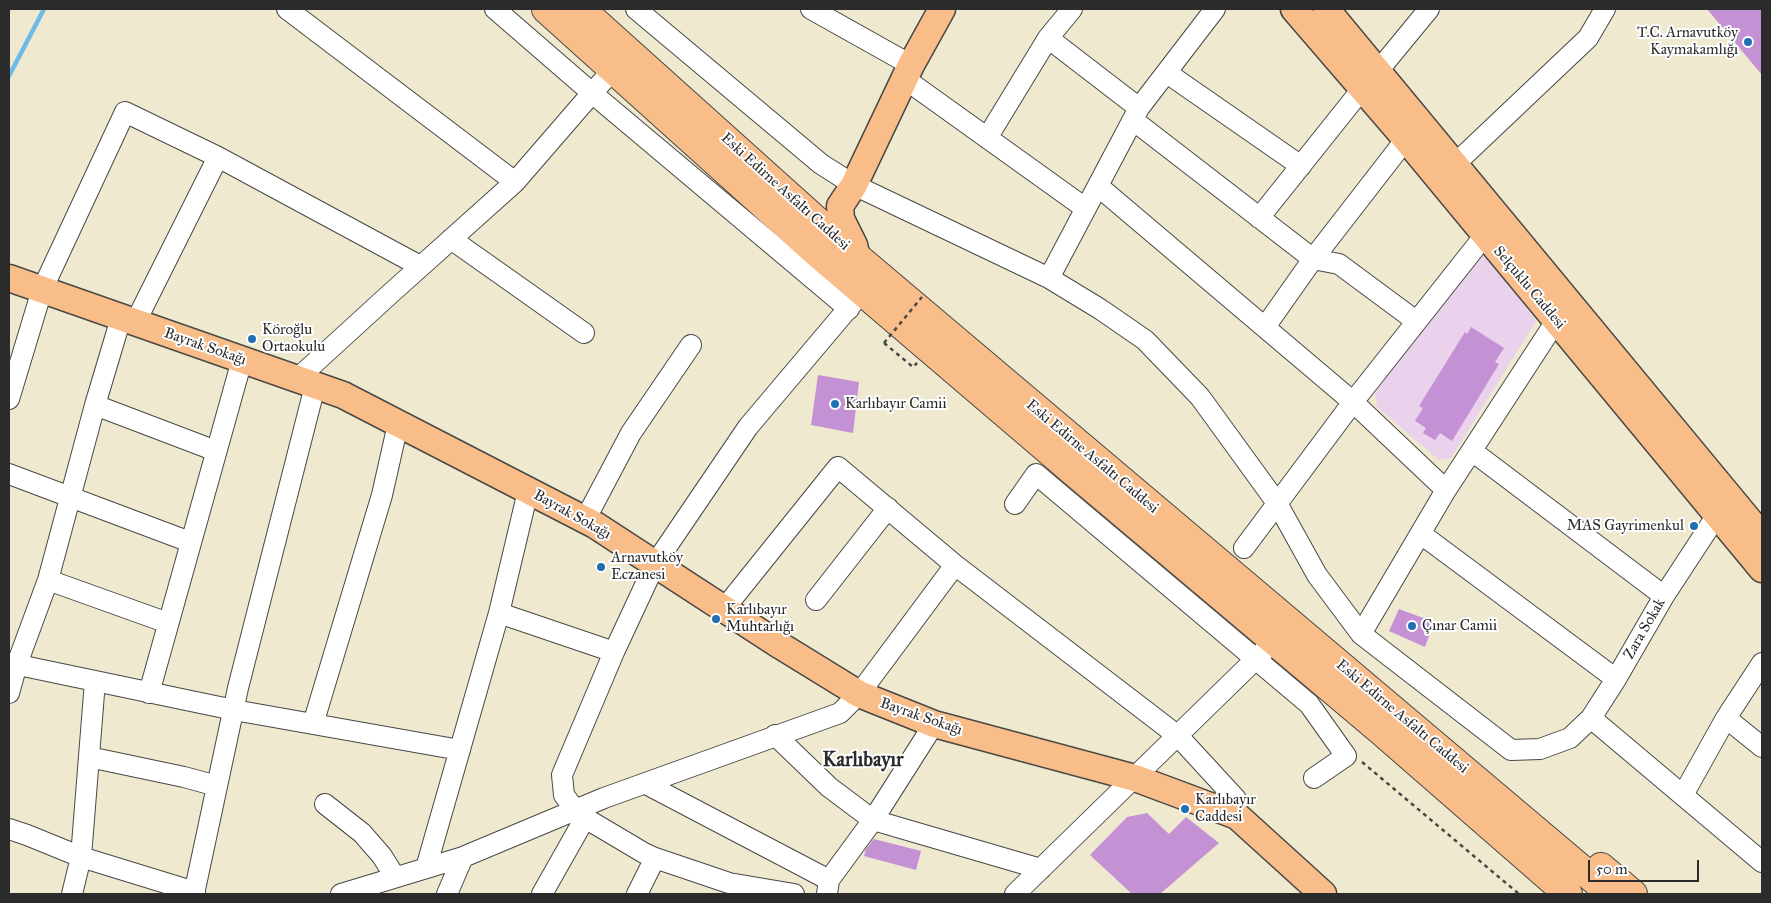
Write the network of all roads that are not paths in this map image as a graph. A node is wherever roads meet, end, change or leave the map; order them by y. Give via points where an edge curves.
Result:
1 (287, 9) edge
2 (495, 9) edge
3 (546, 9) edge
4 (581, 9) edge
5 (636, 9) edge
6 (811, 9) edge
7 (942, 9) edge
8 (1072, 9) edge
9 (1215, 9) edge
10 (1294, 9) edge
11 (1326, 9) edge
12 (1429, 9) edge
13 (1605, 9) edge
14 (1048, 38) junction
15 (613, 70) junction
16 (908, 72) junction
17 (1167, 73) junction
18 (1370, 80) junction
19 (592, 92) junction
20 (1136, 114) junction
21 (987, 138) junction
22 (1406, 139) junction
23 (218, 157) junction
24 (1455, 164) junction
25 (1301, 166) junction
26 (515, 182) junction
27 (1098, 186) junction
28 (847, 196) junction
29 (796, 202) junction
30 (1085, 208) junction
31 (1260, 218) junction
32 (1484, 235) junction
33 (451, 239) junction
34 (857, 257) junction
35 (1313, 259) junction
36 (420, 266) junction
37 (9, 278) edge
38 (1048, 278) junction
39 (42, 290) junction
40 (856, 300) junction
41 (1564, 313) junction
42 (128, 320) junction
43 (1416, 321) junction
44 (1265, 327) junction
45 (584, 333) dead end
46 (691, 345) dead end
47 (242, 360) junction
48 (306, 382) junction
49 (9, 399) edge
50 (1353, 402) junction
51 (95, 405) junction
52 (398, 424) junction
53 (216, 451) junction
54 (1472, 451) junction
55 (9, 474) edge
56 (1446, 490) junction
57 (528, 491) junction
58 (70, 497) junction
59 (1277, 503) junction
60 (1016, 504) dead end
61 (888, 508) junction
62 (1717, 516) junction
63 (585, 520) junction
64 (1420, 534) junction
65 (1762, 536) edge
66 (190, 542) junction
67 (1244, 548) dead end
68 (655, 564) junction
69 (955, 565) junction
70 (1762, 569) edge
71 (48, 580) junction
72 (1664, 596) junction
73 (816, 600) dead end
74 (724, 609) junction
75 (499, 613) junction
76 (168, 623) junction
77 (1362, 634) junction
78 (1274, 640) junction
79 (614, 652) junction
80 (1256, 660) junction
81 (13, 663) edge
82 (1762, 663) edge
83 (1616, 679) junction
84 (95, 681) junction
85 (9, 693) edge
86 (148, 693) junction
87 (859, 694) junction
88 (234, 710) junction
89 (1591, 718) junction
90 (1726, 718) junction
91 (313, 724) junction
92 (934, 724) junction
93 (775, 735) junction
94 (1178, 736) junction
95 (1762, 747) edge
96 (460, 750) junction
97 (88, 758) junction
98 (1135, 778) junction
99 (1314, 778) dead end
100 (646, 784) junction
101 (217, 786) junction
102 (1683, 795) junction
103 (325, 804) dead end
104 (580, 814) junction
105 (1237, 816) junction
106 (872, 820) junction
107 (1489, 826) junction
108 (9, 829) edge
109 (1536, 831) junction
110 (80, 857) junction
111 (463, 857) junction
112 (655, 858) junction
113 (1762, 862) edge
114 (426, 868) junction
115 (1041, 869) junction
116 (395, 877) junction
117 (828, 887) edge
118 (726, 889) edge
119 (194, 893) edge
120 (72, 894) edge
121 (341, 894) edge
122 (447, 894) edge
123 (542, 894) edge
124 (637, 894) edge
125 (794, 894) edge
126 (1015, 894) edge
127 (1323, 894) edge
128 (1548, 894) edge
129 (1568, 894) edge
130 (1611, 894) edge
131 (1633, 894) edge

1 - 26 street
2 - 19 street, Eski Edirne Asfaltı Caddesi
3 - 15 highway, Eski Edirne Asfaltı Caddesi
4 - 29 highway, Eski Edirne Asfaltı Caddesi
5 - 28 street via 822,164
6 - 16 street
7 - 16 main road
8 - 14 street
9 - 17 street
10 - 18 main road, Selçuklu Caddesi
11 - 18 main road, Selçuklu Caddesi
12 - 18 street
13 - 24 street via 1588,38
14 - 20 street
14 - 21 street
15 - 19 street
15 - 40 highway, Eski Edirne Asfaltı Caddesi
16 - 21 street
16 - 28 main road
17 - 20 street
17 - 25 street
18 - 22 main road, Selçuklu Caddesi
18 - 24 main road, Selçuklu Caddesi
18 - 25 street
19 - 26 street
19 - 40 street, Eski Edirne Asfaltı Caddesi
20 - 27 street
20 - 31 street
21 - 30 street
22 - 32 main road, Selçuklu Caddesi
22 - 35 street
23 - 36 street
23 - 39 street via 125,112
23 - 42 street
24 - 41 main road, Selçuklu Caddesi
25 - 31 street
26 - 33 street
27 - 30 street
27 - 44 street
28 - 29 main road via 821,207
28 - 34 main road via 841,218
28 - 38 street
29 - 34 highway, Eski Edirne Asfaltı Caddesi
30 - 38 street
31 - 35 street
32 - 41 main road, Selçuklu Caddesi
32 - 43 street
33 - 36 street
33 - 45 street
34 - 109 highway, Eski Edirne Asfaltı Caddesi
35 - 43 street via 1338,264
35 - 44 street
36 - 48 street
37 - 39 main road, Bayrak Sokağı
38 - 59 street via 1144,340 1200,397
39 - 42 main road, Bayrak Sokağı
39 - 49 street
40 - 68 street via 748,427
40 - 78 highway, Eski Edirne Asfaltı Caddesi
41 - 54 street
41 - 62 main road, Selçuklu Caddesi
41 - 65 main road, Selçuklu Caddesi
42 - 47 main road, Bayrak Sokağı
42 - 51 street
43 - 50 street
44 - 50 street
46 - 63 street via 631,433
47 - 48 main road, Bayrak Sokağı
47 - 53 street
48 - 52 main road, Bayrak Sokağı via 343,395
48 - 88 street
50 - 56 street
50 - 59 street
51 - 53 street
51 - 58 street
52 - 57 main road, Bayrak Sokağı
52 - 91 street via 382,495
53 - 66 street
54 - 56 street
54 - 72 street
55 - 58 street
56 - 64 street
57 - 63 main road, Bayrak Sokağı
57 - 75 street
58 - 66 street
58 - 71 street
59 - 67 street
59 - 77 street via 1317,575
60 - 80 street via 1036,474
61 - 69 street
61 - 73 street
61 - 74 street via 838,467
62 - 70 main road, Selçuklu Caddesi
62 - 72 street, Zara Sokak
63 - 68 main road, Bayrak Sokağı
64 - 77 street
64 - 83 street
66 - 76 street
68 - 74 main road, Bayrak Sokağı
68 - 79 street
69 - 87 street
69 - 94 street
71 - 76 street
71 - 81 street
72 - 83 street, Zara Sokak
74 - 87 main road, Bayrak Sokağı
75 - 79 street
75 - 96 street
76 - 86 street
77 - 89 street, Zara Sokak via 1511,750 1540,749 1570,738
78 - 80 street
78 - 107 highway, Eski Edirne Asfaltı Caddesi
79 - 104 street via 562,775 564,795
80 - 94 street
80 - 99 street via 1309,704 1346,756
81 - 84 street
81 - 85 street
82 - 90 street
83 - 89 street, Zara Sokak
84 - 86 street
84 - 97 street
86 - 88 street
87 - 92 main road, Bayrak Sokağı
87 - 93 street via 840,713
88 - 91 street
88 - 101 street
89 - 102 street
90 - 95 street
90 - 102 street
91 - 96 street
92 - 98 main road, Bayrak Sokağı
92 - 106 street
93 - 100 street
93 - 106 street via 829,787
94 - 98 street
94 - 105 street via 1236,799
96 - 114 street
97 - 101 street
97 - 110 street
98 - 105 main road, Bayrak Sokağı
98 - 115 street
100 - 104 street
100 - 117 street
101 - 119 street
102 - 113 street
103 - 116 street via 362,833
104 - 111 street
104 - 112 street
104 - 123 street
105 - 127 main road, Bayrak Sokağı
106 - 115 street
106 - 117 street
107 - 128 highway
107 - 129 highway, Eski Edirne Asfaltı Caddesi
108 - 110 street
109 - 130 highway, Eski Edirne Asfaltı Caddesi
109 - 131 highway via 1603,868
110 - 119 street
110 - 120 street
111 - 114 street
111 - 122 street
112 - 118 street
112 - 124 street
114 - 116 street
115 - 126 street
116 - 121 street
118 - 125 street

